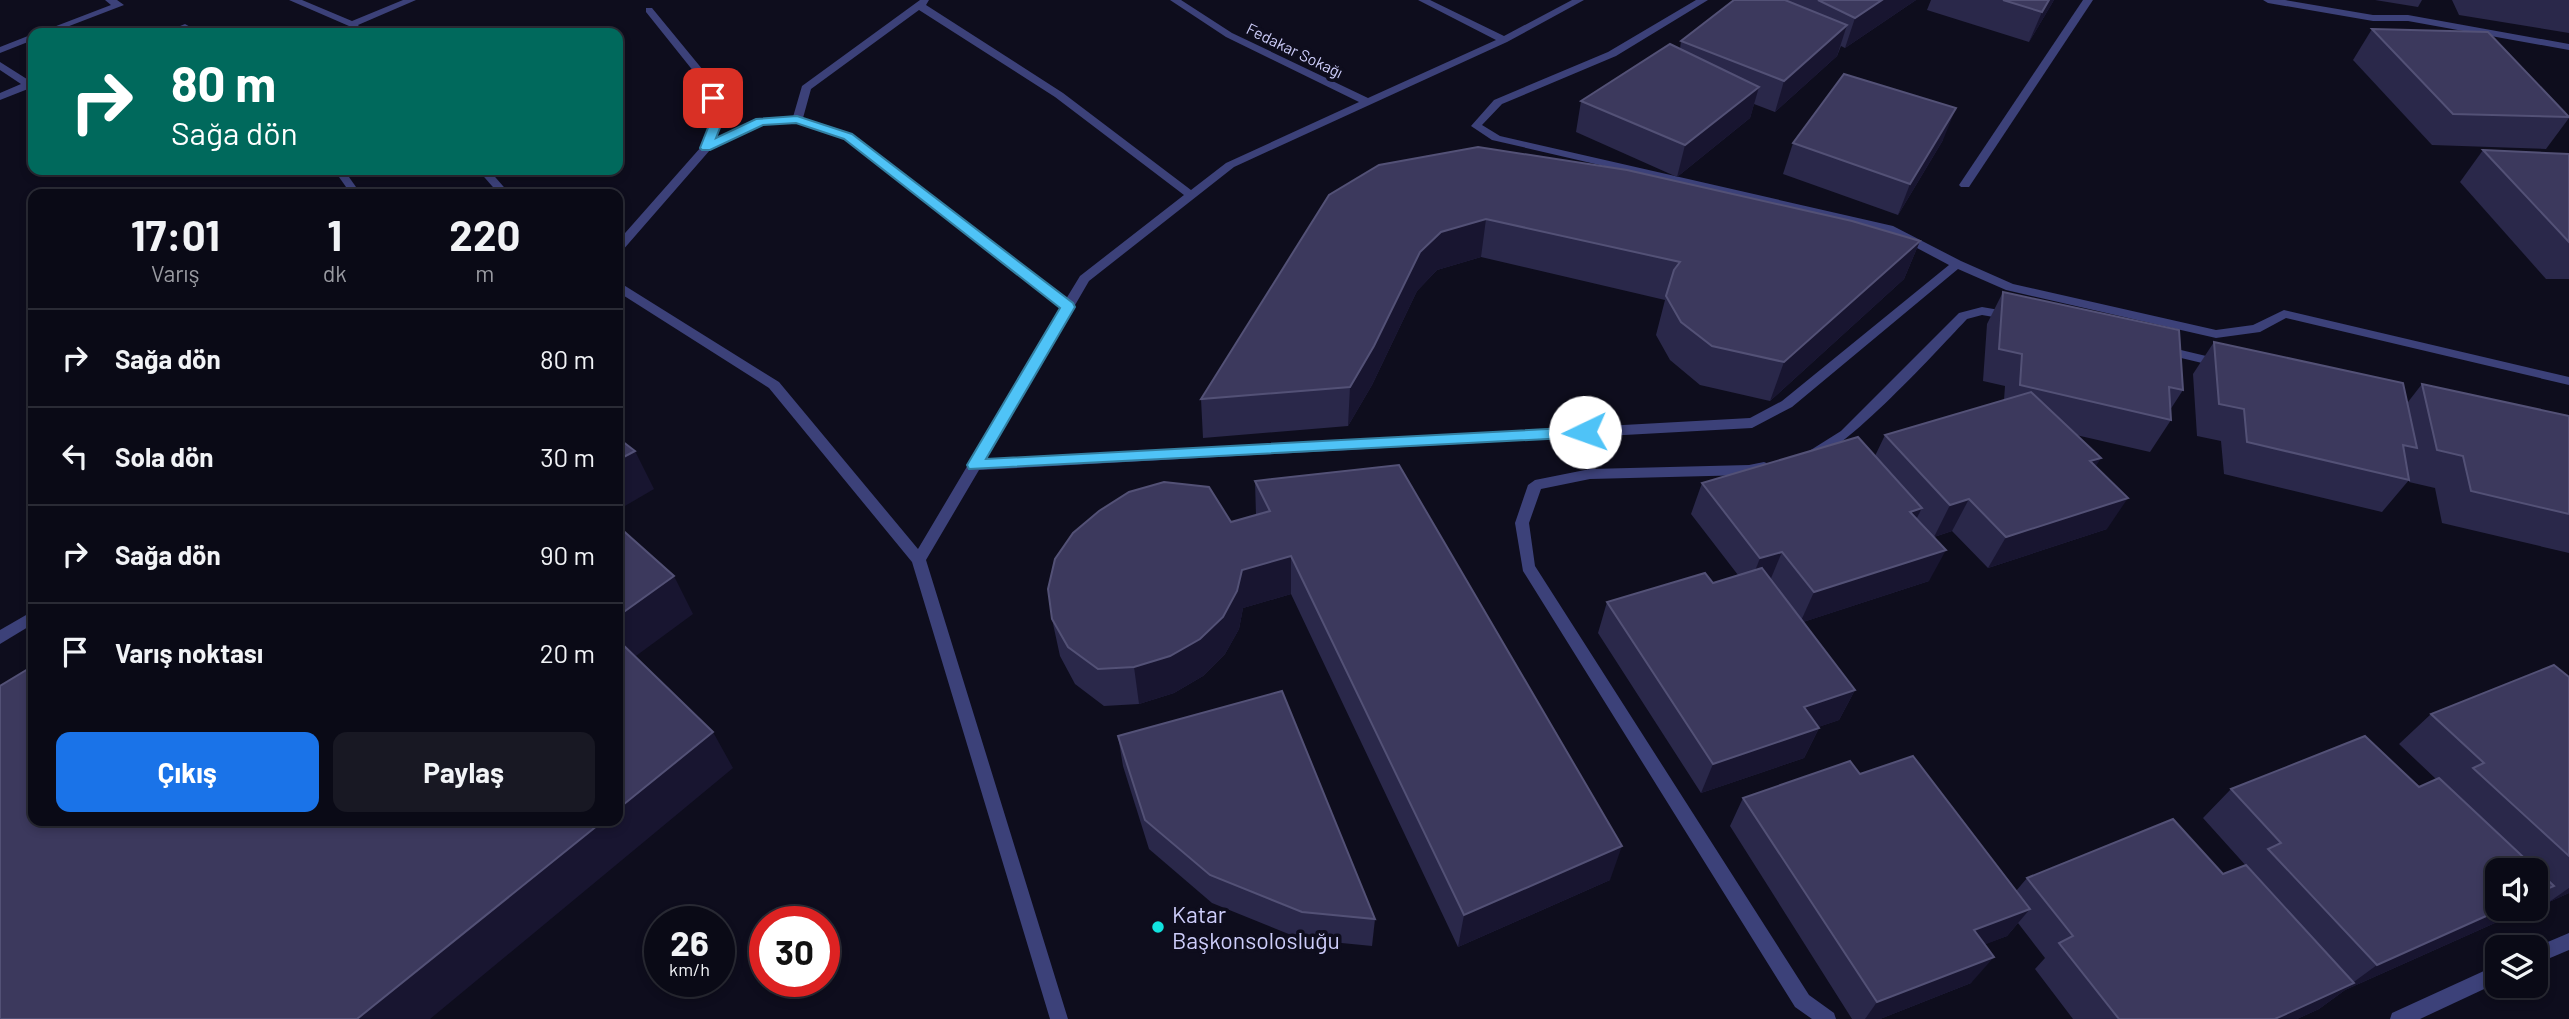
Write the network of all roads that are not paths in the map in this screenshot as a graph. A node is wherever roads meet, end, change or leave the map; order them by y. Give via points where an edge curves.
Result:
1 (110, 0) edge
2 (294, 0) edge
3 (411, 0) edge
4 (1175, 0) edge
5 (1423, 0) edge
6 (1580, 0) edge
7 (1703, 0) edge
8 (2088, 0) edge
9 (2268, 0) edge
10 (923, 3) edge
11 (649, 10) dead end
12 (352, 24) junction
13 (57, 28) edge
14 (356, 28) edge
15 (28, 39) edge
16 (1504, 40) junction
17 (2569, 47) edge
18 (0, 50) edge
19 (0, 65) edge
20 (28, 82) edge
21 (28, 85) edge
22 (0, 97) edge
23 (1367, 102) junction
24 (797, 120) junction
25 (706, 148) junction
26 (488, 175) edge
27 (1965, 185) dead end
28 (500, 189) edge
29 (1191, 195) junction
30 (623, 242) edge
31 (1957, 264) junction
32 (623, 290) edge
33 (1068, 307) junction
34 (2025, 318) edge
35 (2147, 346) edge
36 (2229, 365) edge
37 (2569, 381) edge
38 (975, 465) junction
39 (919, 560) junction
40 (28, 620) edge
41 (0, 638) edge
42 (2569, 941) edge
43 (2548, 951) edge
44 (2485, 980) edge
45 (1059, 1019) edge
46 (1827, 1019) edge
47 (2399, 1019) edge

1 - 13 street via 119,5
2 - 12 street
3 - 12 street
4 - 23 street, Fedakar Sokağı via 1229,35
5 - 16 street
6 - 16 street
7 - 31 street via 1612,54 1498,102 1476,126 1496,138 1889,228
8 - 27 street
9 - 17 street via 2373,18 2409,18
10 - 24 street via 806,88
10 - 29 street via 1059,95
11 - 25 street via 707,81 719,115
12 - 14 street
15 - 18 street
16 - 23 street
19 - 20 street
21 - 22 street
23 - 29 street via 1230,165
24 - 25 street via 761,121
24 - 33 street via 848,136
25 - 30 street
26 - 28 street
29 - 33 street via 1084,279
31 - 37 street via 2010,287 2216,334 2256,329 2284,314
31 - 38 street via 1787,404 1752,423
32 - 39 street via 774,385
33 - 38 street
34 - 46 street via 1982,311 1963,316 1846,434 1805,460 1749,470 1590,474 1535,485 1522,523 1528,567 1802,1001
35 - 36 street
38 - 39 street
39 - 45 street
40 - 41 street
42 - 43 street
44 - 47 street

